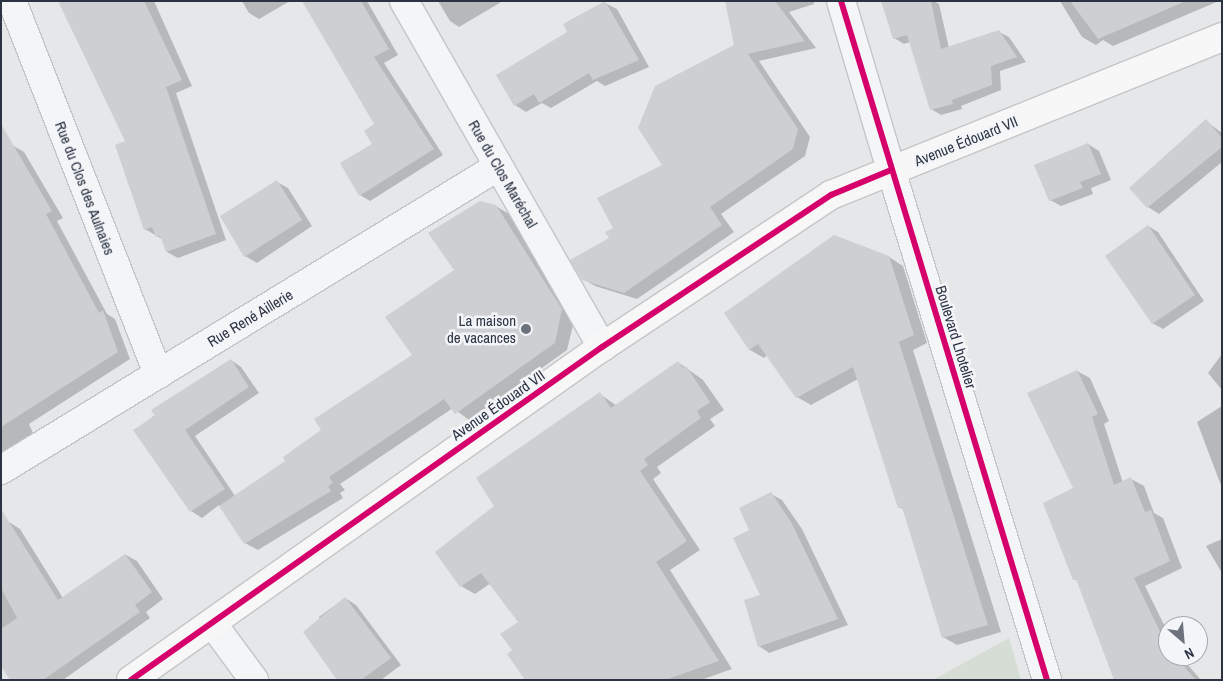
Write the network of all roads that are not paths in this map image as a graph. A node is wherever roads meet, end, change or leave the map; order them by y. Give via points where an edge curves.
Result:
1 (12, 1) edge
2 (404, 1) edge
3 (841, 1) edge
4 (1222, 38) edge
5 (499, 166) junction
6 (891, 170) junction
7 (602, 347) junction
8 (158, 374) junction
9 (1, 470) edge
10 (212, 623) junction
11 (131, 680) edge
12 (254, 680) edge
13 (1047, 680) edge

1 - 8 street, Rue du Clos des Aulnaies
2 - 5 street, Rue du Clos Maréchal
3 - 6 street, Boulevard Lhotelier
4 - 6 main road, Avenue Édouard VII
5 - 7 street, Rue du Clos Maréchal
5 - 8 street, Rue René Aillerie
6 - 7 main road, Avenue Édouard VII via 832,196
6 - 13 street, Boulevard Lhotelier
7 - 10 main road, Avenue Édouard VII
8 - 9 street, Rue René Aillerie
10 - 11 main road, Avenue Édouard VII
10 - 12 street

